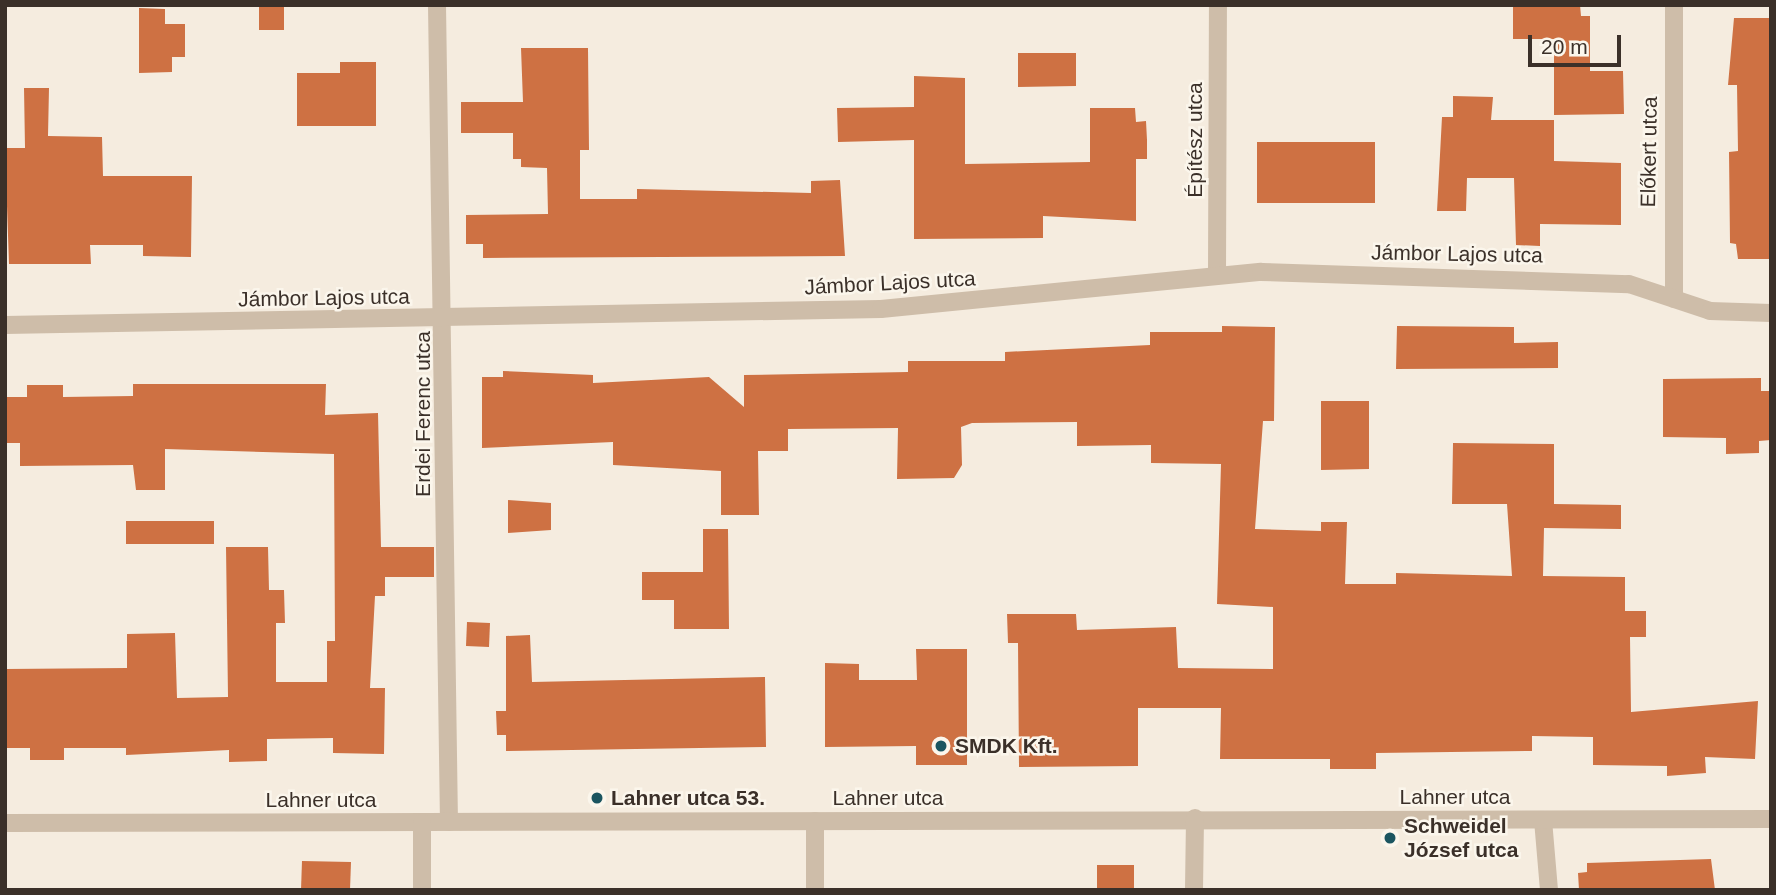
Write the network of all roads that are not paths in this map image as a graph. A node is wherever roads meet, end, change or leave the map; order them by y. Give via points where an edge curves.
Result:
1 (437, 5) edge
2 (1218, 5) edge
3 (1674, 5) edge
4 (1217, 275) junction
5 (1674, 299) junction
6 (1771, 313) edge
7 (445, 319) junction
8 (5, 325) edge
9 (1195, 818) junction
10 (1771, 818) edge
11 (1543, 820) junction
12 (815, 821) junction
13 (422, 822) junction
14 (449, 822) junction
15 (5, 823) edge
16 (422, 890) edge
17 (815, 890) edge
18 (1194, 890) edge
19 (1549, 890) edge

1 - 7 street, Erdei Ferenc utca
2 - 4 street, Építész utca
3 - 5 street, Előkert utca
4 - 5 street, Jámbor Lajos utca via 1555,279 1629,284
4 - 7 street, Jámbor Lajos utca via 881,309
5 - 6 street, Jámbor Lajos utca via 1710,311
7 - 8 street, Jámbor Lajos utca
7 - 14 street, Erdei Ferenc utca
9 - 11 street, Lahner utca
9 - 12 street, Lahner utca
9 - 18 street
10 - 11 street, Lahner utca
11 - 19 street
12 - 14 street, Lahner utca
12 - 17 street
13 - 14 street, Lahner utca
13 - 15 street, Lahner utca
13 - 16 street

